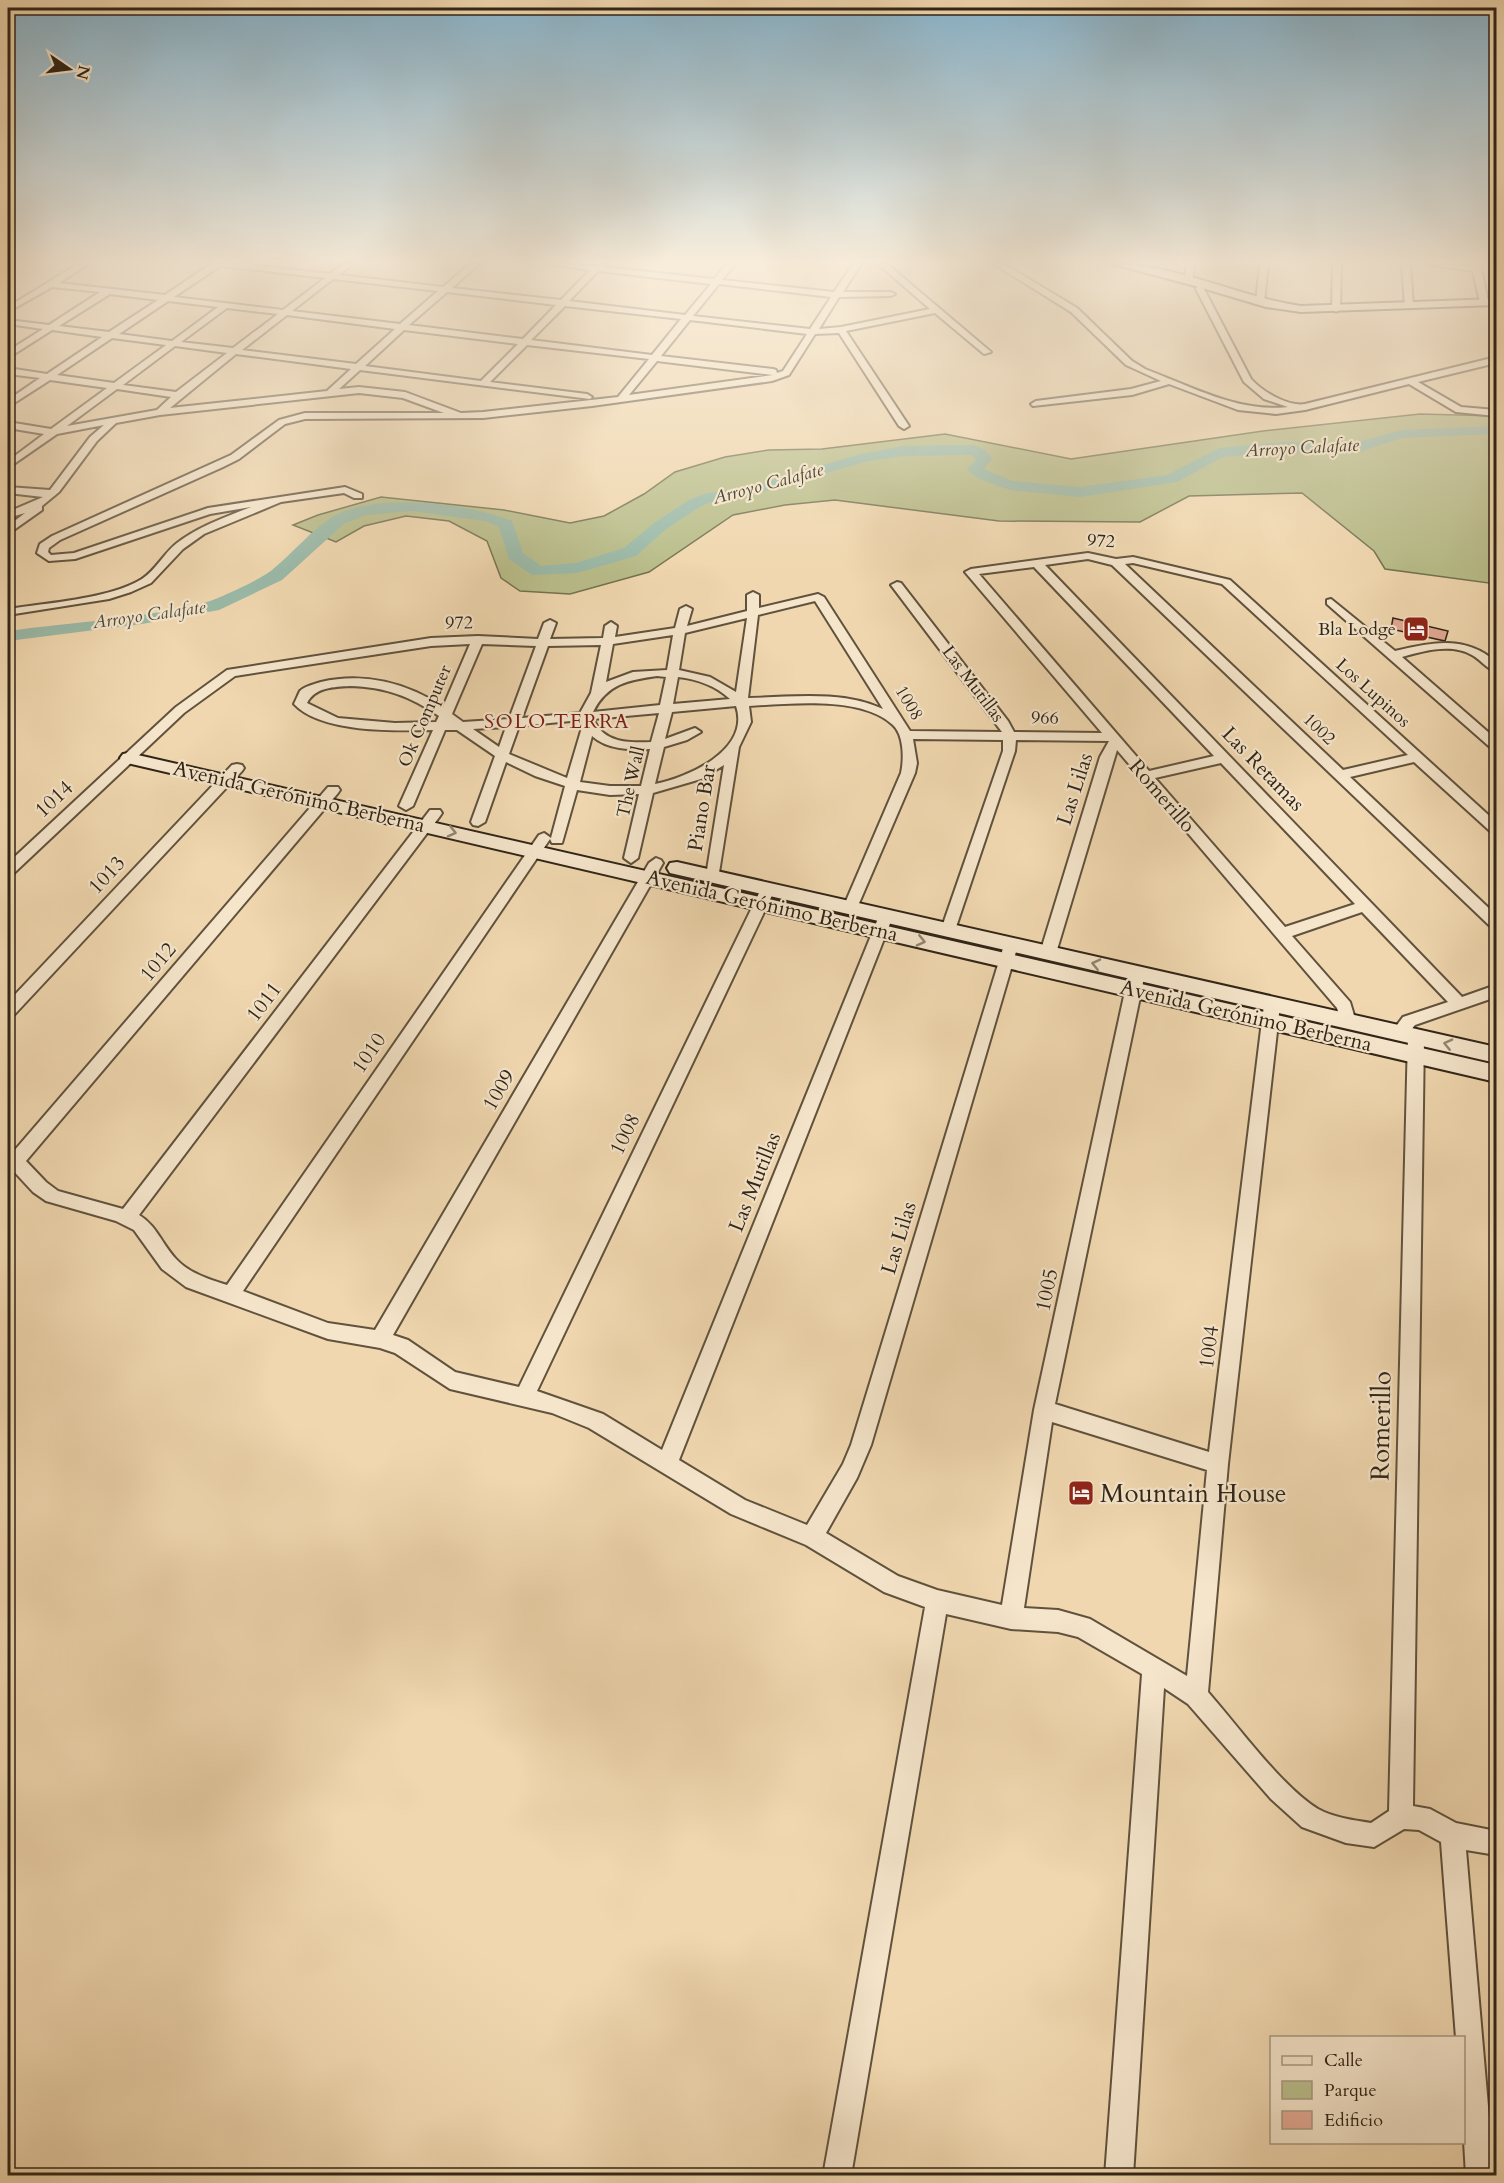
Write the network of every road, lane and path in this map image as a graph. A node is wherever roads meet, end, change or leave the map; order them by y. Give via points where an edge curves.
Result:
1 (64, 366) edge
2 (142, 366) edge
3 (216, 366) edge
4 (357, 366) joint
5 (501, 366) edge
6 (645, 366) edge
7 (727, 366) edge
8 (791, 366) edge
9 (865, 366) edge
10 (1134, 366) edge
11 (1240, 366) edge
12 (1473, 366) edge
13 (8, 370) edge
14 (786, 373) junction
15 (49, 376) junction
16 (1410, 381) junction
17 (1168, 382) junction
18 (484, 383) junction
19 (115, 385) junction
20 (375, 390) junction
21 (1194, 391) junction
22 (329, 394) junction
23 (178, 395) junction
24 (1347, 396) junction
25 (616, 399) junction
26 (8, 404) edge
27 (1036, 404) dead end
28 (1292, 405) junction
29 (1305, 407) junction
30 (160, 412) junction
31 (1497, 413) edge
32 (460, 416) junction
33 (375, 418) junction
34 (117, 420) junction
35 (8, 426) edge
36 (904, 426) dead end
37 (51, 432) junction
38 (8, 465) edge
39 (8, 490) edge
40 (358, 496) dead end
41 (49, 497) junction
42 (279, 500) junction
43 (8, 515) edge
44 (8, 531) edge
45 (1116, 562) junction
46 (1037, 563) junction
47 (971, 572) joint
48 (1226, 582) joint
49 (897, 585) dead end
50 (753, 595) dead end
51 (818, 597) joint
52 (1331, 602) dead end
53 (686, 609) dead end
54 (8, 612) edge
55 (753, 613) junction
56 (550, 623) dead end
57 (612, 626) dead end
58 (680, 631) junction
59 (478, 640) junction
60 (609, 641) junction
61 (542, 643) junction
62 (1391, 656) junction
63 (1497, 668) edge
64 (673, 673) junction
65 (597, 694) junction
66 (741, 704) junction
67 (666, 709) junction
68 (446, 714) junction
69 (587, 720) junction
70 (515, 721) junction
71 (899, 723) junction
72 (460, 726) junction
73 (440, 727) junction
74 (695, 732) dead end
75 (906, 735) junction
76 (1010, 736) junction
77 (1113, 739) junction
78 (1497, 744) edge
79 (658, 745) junction
80 (733, 746) junction
81 (135, 753) junction
82 (502, 755) junction
83 (1417, 757) junction
84 (1224, 758) junction
85 (231, 774) junction
86 (1341, 775) junction
87 (1145, 776) junction
88 (572, 785) junction
89 (647, 790) junction
90 (327, 796) junction
91 (406, 806) junction
92 (430, 819) junction
93 (477, 822) junction
94 (1497, 829) edge
95 (545, 843) junction
96 (631, 858) junction
97 (652, 870) junction
98 (8, 871) edge
99 (713, 876) junction
100 (764, 896) junction
101 (1365, 906) junction
102 (850, 908) junction
103 (1497, 923) edge
104 (883, 924) junction
105 (948, 930) junction
106 (1281, 934) junction
107 (1008, 953) junction
108 (1048, 953) junction
109 (1135, 982) junction
110 (1497, 992) edge
111 (1460, 1004) junction
112 (8, 1011) edge
113 (1271, 1013) junction
114 (1348, 1022) junction
115 (1410, 1042) junction
116 (1497, 1055) edge
117 (1497, 1074) edge
118 (12, 1159) edge
119 (127, 1217) junction
120 (231, 1294) junction
121 (380, 1339) junction
122 (523, 1399) junction
123 (1044, 1410) junction
124 (667, 1464) junction
125 (1218, 1464) junction
126 (812, 1537) junction
127 (937, 1601) junction
128 (1011, 1618) junction
129 (1154, 1668) junction
130 (1196, 1696) junction
131 (1401, 1817) junction
132 (1453, 1834) junction
133 (1497, 1843) edge
134 (837, 2175) edge
135 (1119, 2175) edge
136 (1480, 2175) edge

1 - 15 street
2 - 19 street
3 - 23 street
4 - 18 street
4 - 22 street
5 - 18 street
6 - 25 street
7 - 14 street
8 - 14 street
9 - 36 street
10 - 17 street
11 - 28 street via 1255,390
12 - 16 street
13 - 15 street
14 - 25 street
15 - 19 street
15 - 26 street
16 - 24 street
16 - 31 street via 1459,410
17 - 21 street
17 - 27 street via 1132,392
18 - 25 street
19 - 23 street
19 - 37 street
20 - 22 street
20 - 32 street via 405,395
20 - 33 street via 371,402
21 - 28 street via 1247,405
21 - 29 street via 1246,409 1276,411
22 - 30 street
23 - 30 street
24 - 28 street
24 - 29 street
25 - 32 street
28 - 29 street
30 - 34 street
32 - 33 street
33 - 42 street via 289,419 219,465 56,538 44,546 42,553 49,558 75,556 207,511
34 - 37 street
34 - 41 street via 94,436
35 - 37 street
37 - 38 street
39 - 41 street
40 - 42 street via 345,490
41 - 43 street
41 - 44 street
42 - 54 street via 190,538 147,581 127,590
45 - 46 street, 972 via 1088,556
45 - 48 street, 972 via 1133,560
45 - 86 street, 1002
46 - 47 street, 972
46 - 84 street, Las Retamas
47 - 77 street, Romerillo
48 - 83 street, Los Lupinos
49 - 76 street, Las Mutillas
50 - 55 street
51 - 55 street, 972
51 - 71 street, 1008
52 - 62 street
53 - 58 street, The Wall
55 - 58 street, 972
55 - 66 street
56 - 61 street
57 - 60 street
58 - 60 street, 972
58 - 64 street, The Wall
59 - 61 street, 972
59 - 68 street, Ok Computer
59 - 81 street, 972 via 409,644 231,673 189,703
60 - 61 street, 972
60 - 65 street
61 - 70 street
62 - 63 street via 1446,646 1466,648
62 - 78 street
64 - 65 street via 634,675
64 - 66 street via 713,684
64 - 67 street, The Wall
65 - 69 street, 1010 via 587,708
66 - 67 street
66 - 71 street via 838,701 867,707
66 - 80 street via 744,725
67 - 69 street
67 - 79 street, The Wall
68 - 72 street
68 - 73 street, Ok Computer
68 - 73 street via 415,693 373,682 315,687 306,692 300,704 312,713 347,723
69 - 70 street
69 - 79 street via 604,739 644,747
69 - 88 street, 1010
70 - 72 street
70 - 82 street
71 - 75 street, 1008
72 - 73 street
72 - 82 street
73 - 91 street, Ok Computer
74 - 79 street
75 - 76 street, 966
75 - 102 street, 1008 via 908,773
76 - 77 street, 966
76 - 105 street, Las Mutillas via 1009,751
77 - 87 street, Romerillo
77 - 108 street, Las Lilas
79 - 89 street, The Wall
80 - 89 street via 720,761 686,782
80 - 99 street, Piano Bar
81 - 85 street, Avenida Gerónimo Berberna
81 - 98 street, 1014
82 - 88 street
82 - 93 street
83 - 86 street
83 - 94 street, Los Lupinos
84 - 87 street
84 - 101 street, Las Retamas
85 - 90 street, Avenida Gerónimo Berberna
85 - 112 street, 1013
86 - 103 street, 1002
87 - 106 street, Romerillo
88 - 89 street via 609,791
88 - 95 street, 1010
89 - 96 street, The Wall
90 - 91 street, Avenida Gerónimo Berberna
90 - 92 street, Avenida Gerónimo Berberna
90 - 118 street, 1012
91 - 92 street, Avenida Gerónimo Berberna
92 - 93 street, Avenida Gerónimo Berberna
92 -> 95 street, Avenida Gerónimo Berberna
92 - 119 street, 1011
93 - 95 street, Avenida Gerónimo Berberna
95 - 96 street, Avenida Gerónimo Berberna
95 - 97 street, Avenida Gerónimo Berberna
95 - 120 street, 1010
96 - 97 street, Avenida Gerónimo Berberna
97 - 99 street, Avenida Gerónimo Berberna
97 - 100 street, Avenida Gerónimo Berberna
97 - 121 street, 1009
99 - 100 street, Avenida Gerónimo Berberna
100 - 102 street, Avenida Gerónimo Berberna
100 - 104 street, Avenida Gerónimo Berberna
100 - 122 street, 1008
101 - 106 street
101 - 111 street, Las Retamas
102 - 104 street, Avenida Gerónimo Berberna
104 - 105 street, Avenida Gerónimo Berberna
104 -> 107 street, Avenida Gerónimo Berberna
104 - 124 street, Las Mutillas
105 - 107 street, Avenida Gerónimo Berberna
106 - 114 street, Romerillo via 1344,1006
107 - 108 street, Avenida Gerónimo Berberna
107 - 109 street, Avenida Gerónimo Berberna
107 - 126 street, Las Lilas via 861,1445
109 -> 108 street, Avenida Gerónimo Berberna
109 - 113 street, Avenida Gerónimo Berberna
109 - 123 street, 1005
110 - 111 street
111 - 115 street via 1409,1021
113 - 114 street, Avenida Gerónimo Berberna
113 - 115 street, Avenida Gerónimo Berberna
113 - 125 street, 1004
114 - 115 street, Avenida Gerónimo Berberna
116 -> 115 street
115 - 117 street
115 - 131 street, Romerillo
118 - 119 street via 36,1186 49,1194 69,1204
119 - 120 street via 142,1226 168,1265 180,1275
120 - 121 street via 328,1330
121 - 122 street via 401,1346 450,1380
122 - 124 street via 552,1404 596,1421
123 - 125 street
123 - 128 street, 1005
124 - 126 street via 738,1507
125 - 130 street, 1004
126 - 127 street via 892,1584
127 - 128 street
127 - 134 street
128 - 129 street via 1082,1627
129 - 130 street
129 - 135 street
130 - 131 street via 1279,1791 1311,1818 1346,1831 1374,1835
131 - 132 street via 1421,1818
132 - 133 street
132 - 136 street

